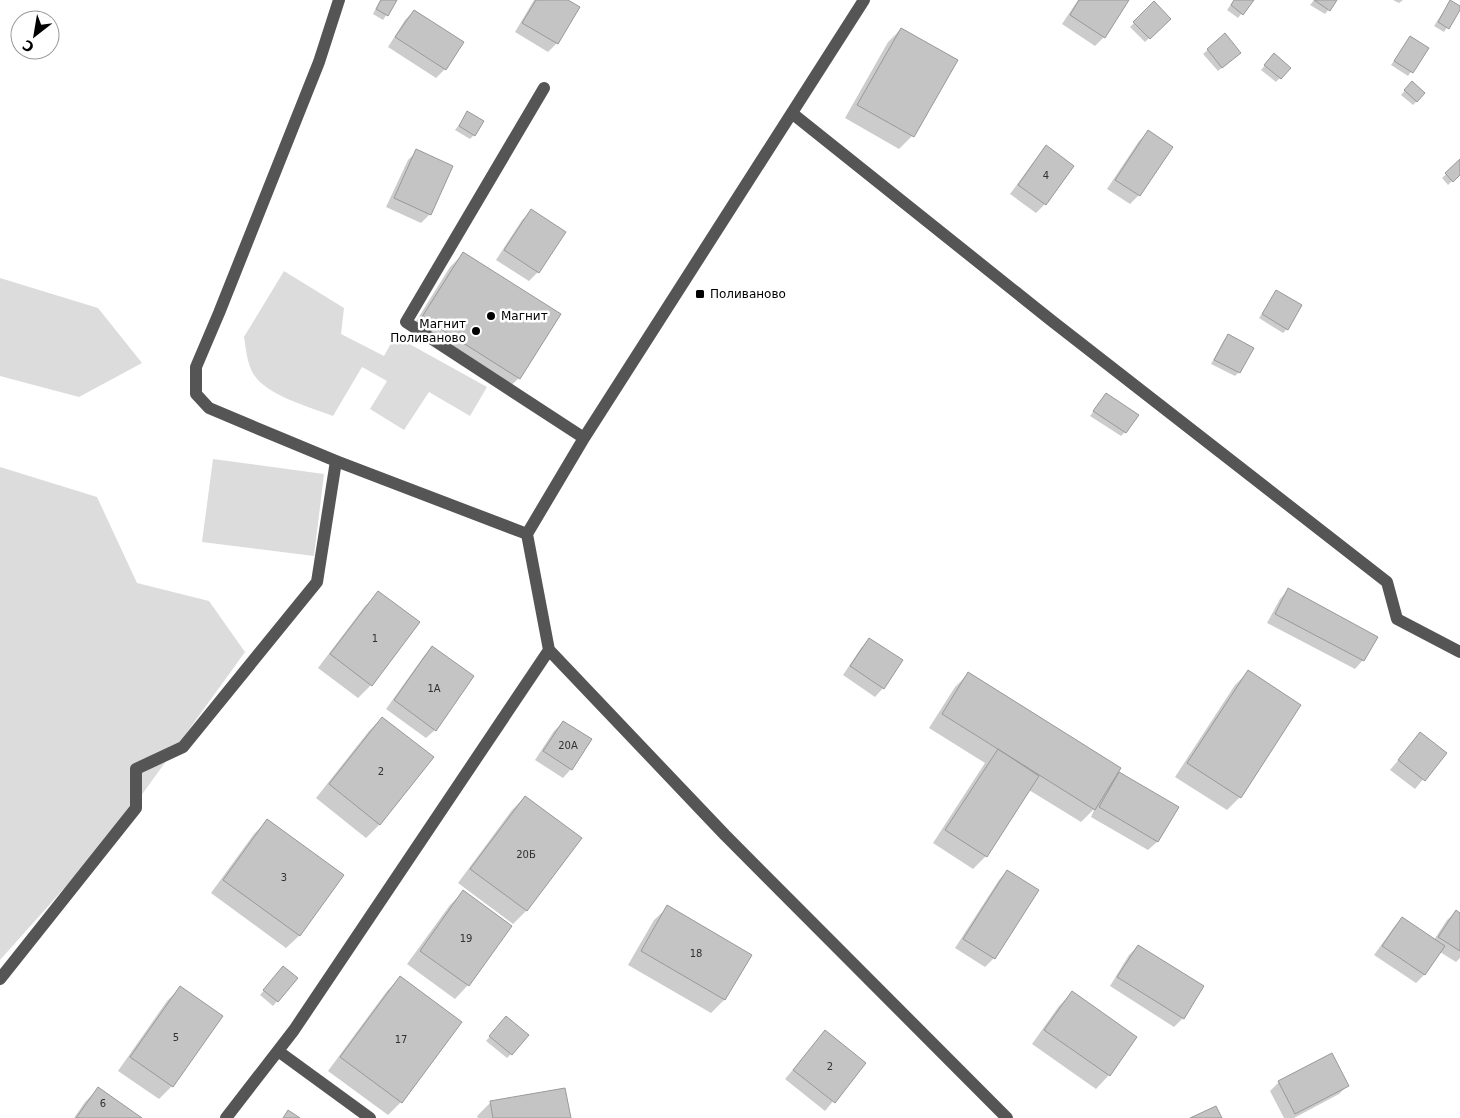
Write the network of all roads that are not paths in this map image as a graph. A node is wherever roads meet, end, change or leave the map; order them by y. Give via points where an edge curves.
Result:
1 (339, 0) edge
2 (864, 0) edge
3 (544, 88) dead end
4 (793, 114) junction
5 (584, 438) junction
6 (336, 461) junction
7 (527, 534) junction
8 (549, 650) junction
9 (1460, 652) edge
10 (0, 979) edge
11 (278, 1051) junction
12 (226, 1118) edge
13 (370, 1118) edge
14 (1008, 1118) edge

1 - 6 street via 312,80 196,367 196,394 209,408
2 - 4 street
3 - 5 street via 406,322
4 - 5 street
4 - 9 street via 1387,582 1397,619
5 - 7 street
6 - 7 street
6 - 10 street via 317,582 183,747 136,769 136,808
7 - 8 street
8 - 11 street
8 - 14 street via 725,835
11 - 12 street
11 - 13 street

